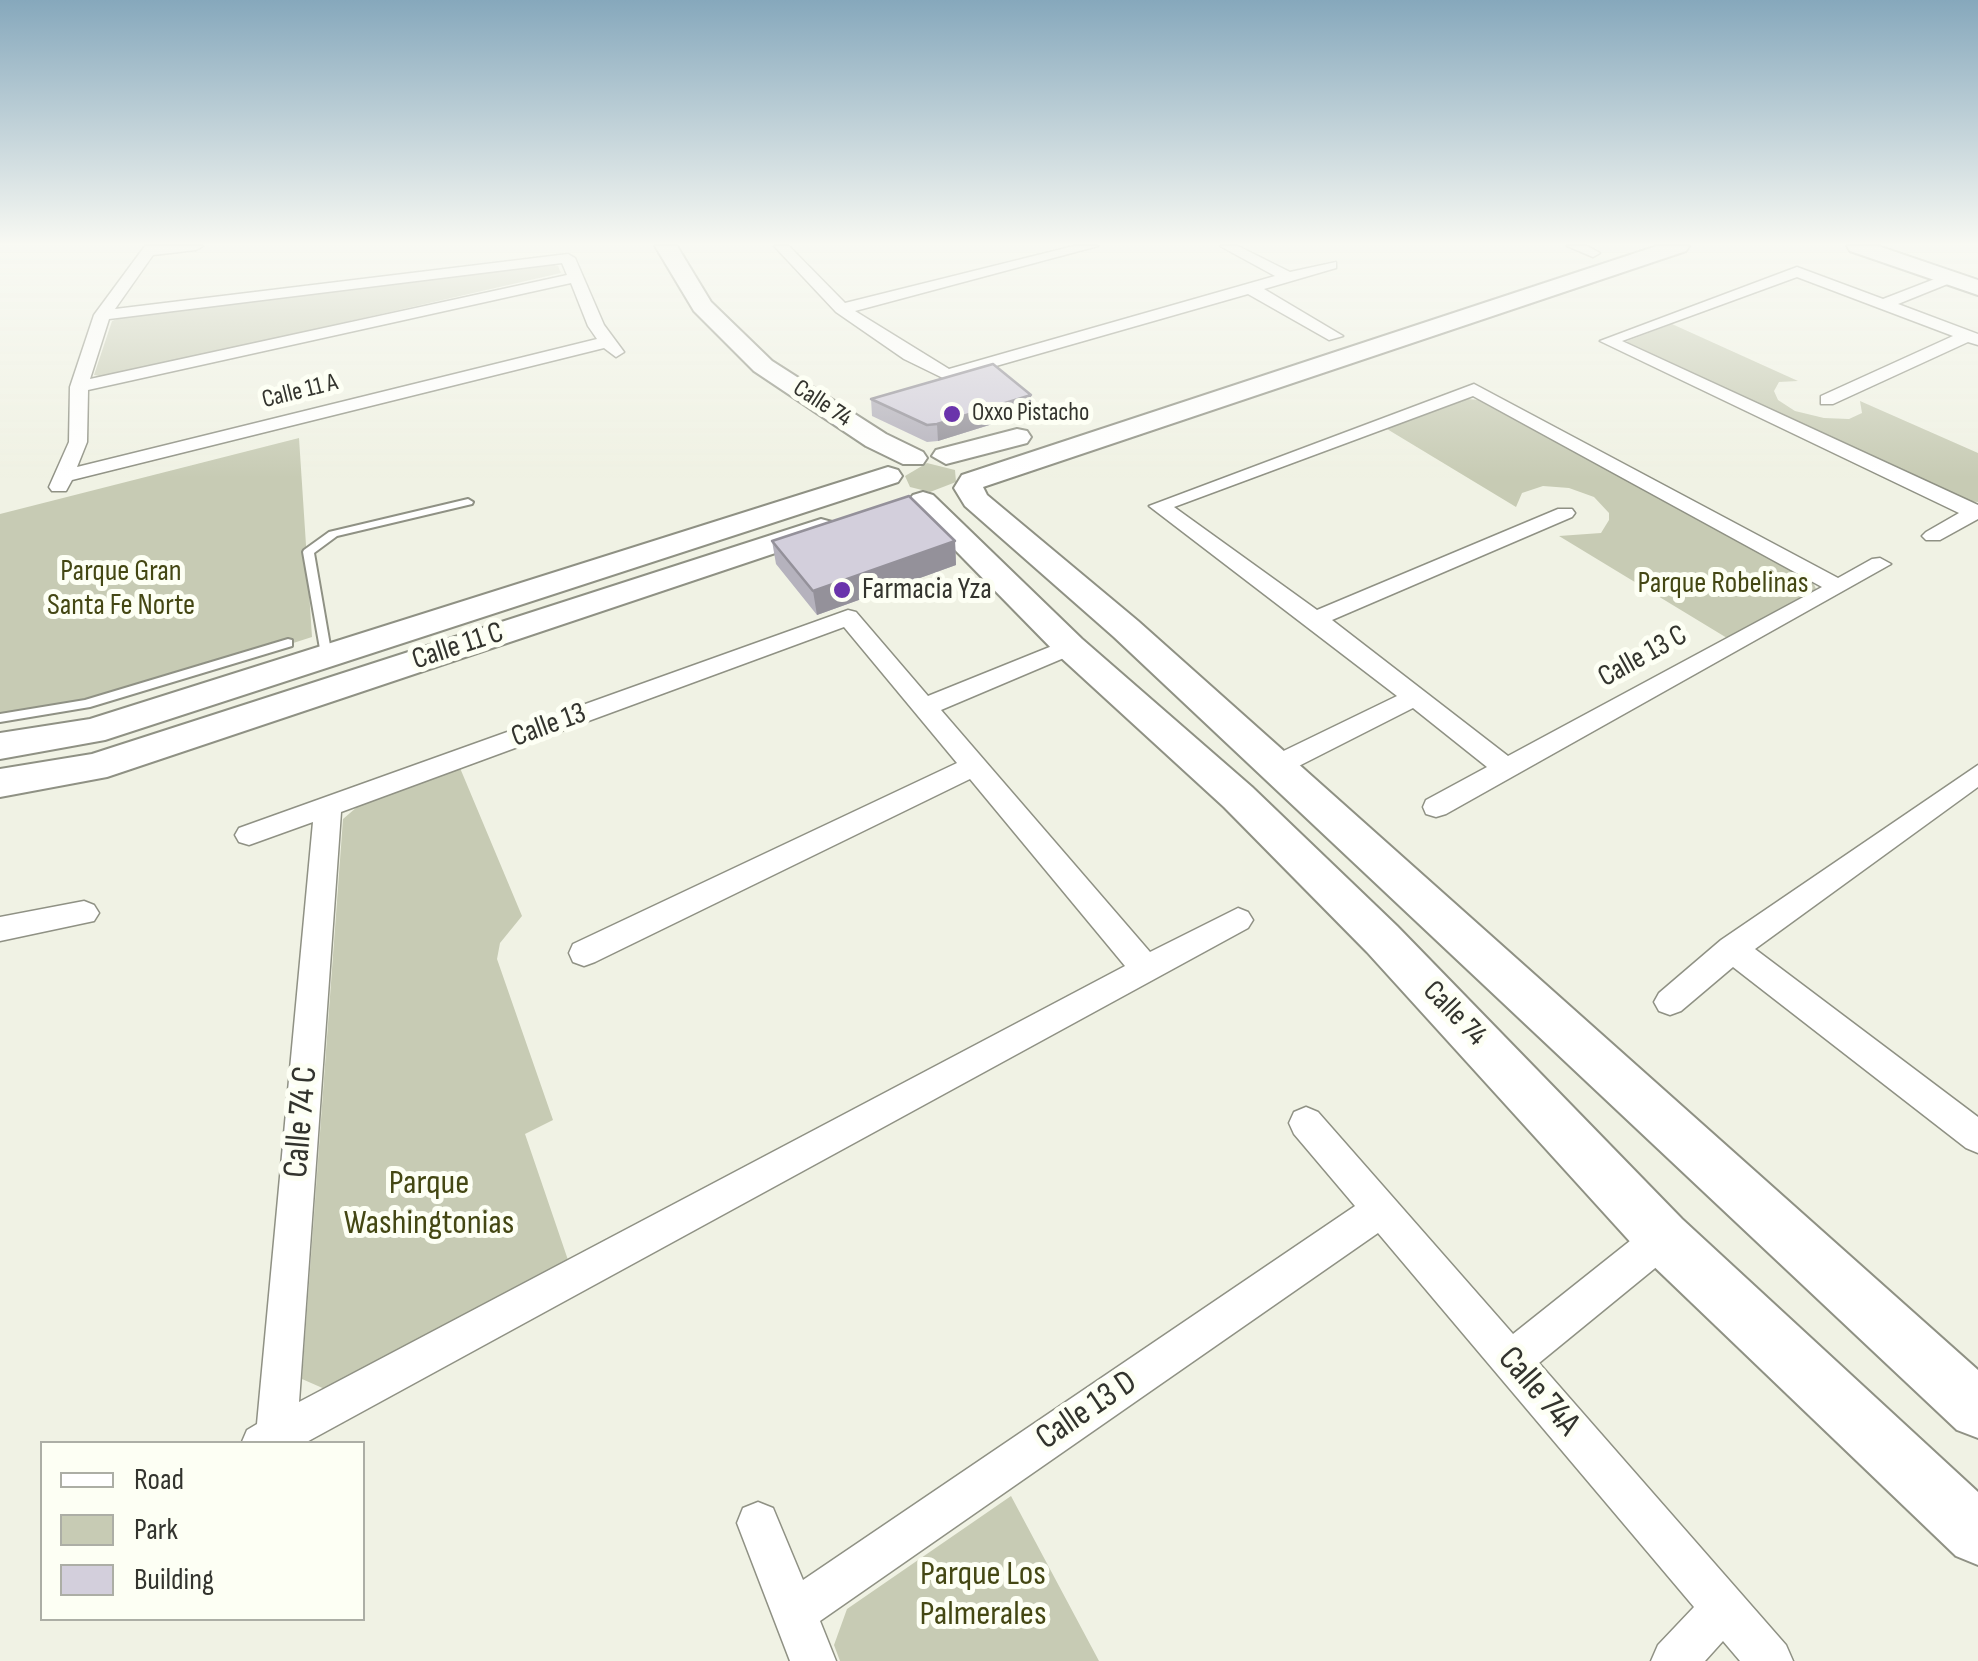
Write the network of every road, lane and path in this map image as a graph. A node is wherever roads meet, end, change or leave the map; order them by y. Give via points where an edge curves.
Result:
1 (99, 324) edge
2 (369, 324) edge
3 (598, 324) edge
4 (720, 324) edge
5 (863, 324) edge
6 (1126, 324) edge
7 (1313, 324) edge
8 (1373, 324) edge
9 (1415, 324) edge
10 (1656, 324) edge
11 (1935, 324) edge
12 (1335, 336) junction
13 (1973, 338) edge
14 (1206, 376) dead end
15 (79, 388) junction
16 (1828, 400) dead end
17 (1050, 440) junction
18 (962, 475) junction
19 (909, 484) junction
20 (468, 502) dead end
21 (1565, 512) dead end
22 (1977, 512) edge
23 (978, 527) junction
24 (1933, 536) dead end
25 (1880, 564) dead end
26 (1067, 580) junction
27 (1839, 586) junction
28 (1022, 598) junction
29 (1315, 619) junction
30 (288, 643) dead end
31 (1070, 647) junction
32 (264, 663) junction
33 (337, 670) junction
34 (1413, 698) junction
35 (924, 707) junction
36 (0, 718) edge
37 (0, 746) edge
38 (975, 766) junction
39 (1276, 766) junction
40 (1506, 768) junction
41 (1978, 774) edge
42 (0, 783) edge
43 (328, 806) junction
44 (1436, 807) dead end
45 (249, 835) dead end
46 (1404, 884) junction
47 (1348, 905) junction
48 (84, 913) dead end
49 (1238, 920) dead end
50 (0, 929) edge
51 (1732, 949) junction
52 (584, 953) dead end
53 (1146, 969) junction
54 (1670, 1002) dead end
55 (1544, 1016) junction
56 (1493, 1054) junction
57 (1306, 1123) dead end
58 (1978, 1138) edge
59 (1381, 1210) junction
60 (1664, 1238) junction
61 (1511, 1361) junction
62 (1978, 1409) edge
63 (268, 1441) edge
64 (758, 1523) dead end
65 (1978, 1534) edge
66 (1724, 1608) junction
67 (794, 1612) junction
68 (813, 1661) edge
69 (1674, 1661) edge
70 (1770, 1661) edge

1 - 15 street
2 - 15 street
3 - 15 street, Calle 11 A via 611,347 60,485 78,442
4 - 19 main road, Calle 74 via 762,366 876,440
5 - 6 street via 947,375
7 - 12 street
8 - 12 main road
9 - 17 main road
10 - 22 street via 1608,341
11 - 13 street
12 - 14 main road
13 - 16 street
17 - 18 main road
17 - 18 main road
18 - 19 main road
18 - 19 main road via 950,498
18 - 23 main road, Calle 74 via 975,500
19 - 23 main road, Calle 74
19 - 33 main road, Calle 11 C
20 - 33 lane via 333,534 308,552
21 - 29 street
22 - 24 street
23 - 26 main road, Calle 74
23 - 28 main road, Calle 74
25 - 27 street, Calle 13 C
26 - 28 main road
26 - 39 main road, Calle 74
27 - 29 street via 1474,389 1160,506
27 - 40 street, Calle 13 C
28 - 31 main road, Calle 74
29 - 34 street
30 - 32 lane
31 - 35 street
31 - 47 main road, Calle 74
32 - 33 main road, Calle 11 C
32 - 36 lane
32 - 37 main road, Calle 11 C via 92,731
33 - 42 main road, Calle 11 C via 94,767
34 - 39 street
34 - 40 street
35 - 38 street
35 - 43 street, Calle 13 via 848,617
38 - 52 street
38 - 53 street
39 - 46 main road, Calle 74
40 - 44 street, Calle 13 C
41 - 51 street
43 - 45 street, Calle 13
43 - 63 street, Calle 74 C
46 - 47 main road via 1381,907
46 - 55 main road, Calle 74
47 - 56 main road, Calle 74
48 - 50 street
49 - 53 street
51 - 54 street
51 - 58 street
53 - 63 street
55 - 56 main road via 1512,1023
55 - 62 main road, Calle 74
56 - 60 main road, Calle 74
57 - 59 street, Calle 74A
59 - 61 street, Calle 74A
59 - 67 street, Calle 13 D
60 - 61 street
60 - 65 main road, Calle 74
61 - 66 street, Calle 74A
64 - 67 street
66 - 69 street
66 - 70 street, Calle 74A
67 - 68 street

